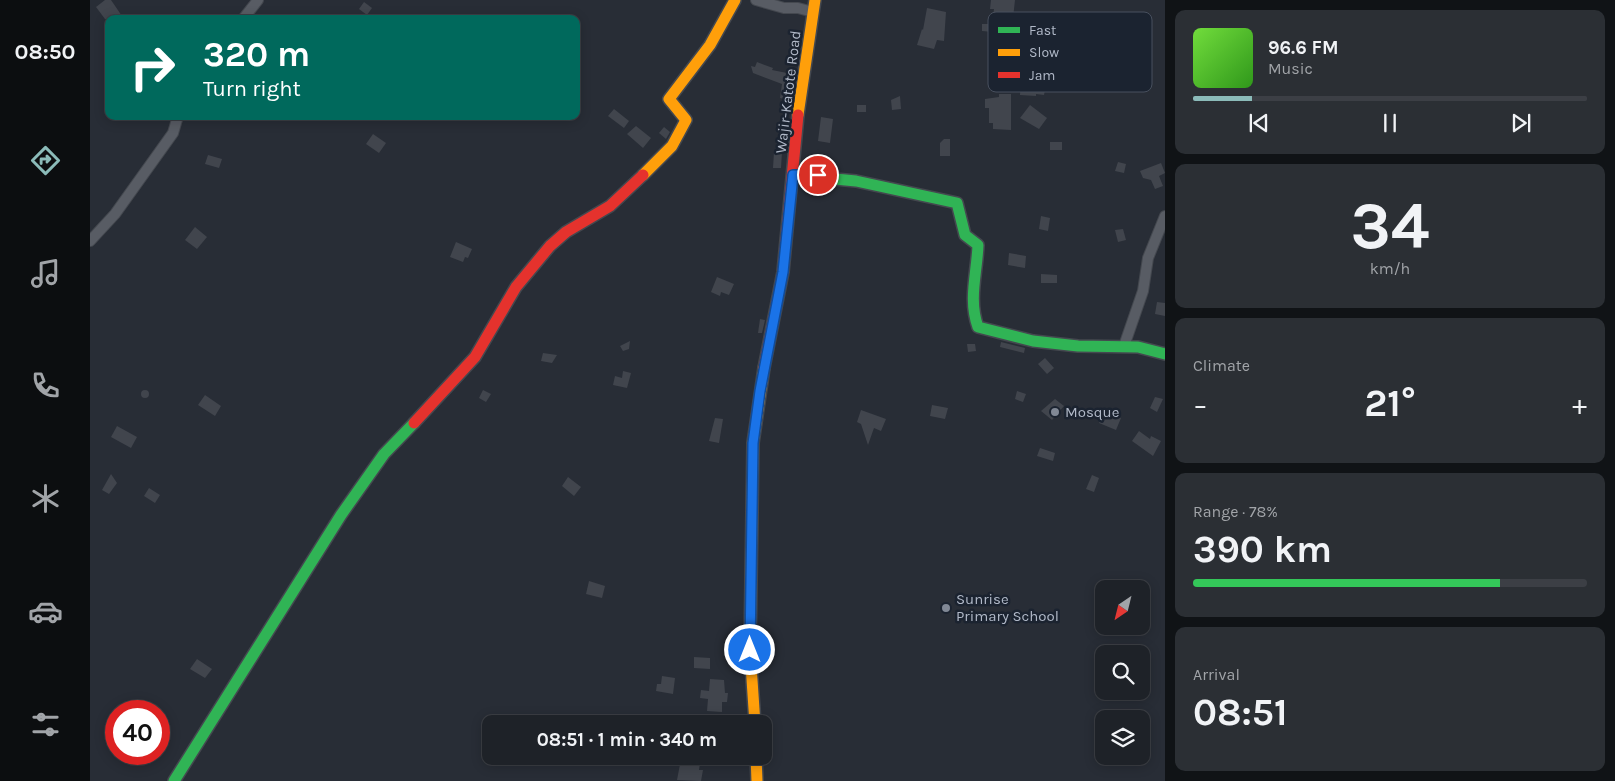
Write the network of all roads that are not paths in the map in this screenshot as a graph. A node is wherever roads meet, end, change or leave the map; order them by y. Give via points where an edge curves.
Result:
1 (258, 0) edge
2 (735, 0) edge
3 (756, 0) edge
4 (815, 0) edge
5 (812, 12) junction
6 (246, 15) edge
7 (177, 120) edge
8 (793, 175) junction
9 (1165, 216) edge
10 (90, 241) edge
11 (1124, 346) junction
12 (1165, 354) edge
13 (754, 715) edge
14 (756, 765) edge
15 (174, 781) edge
16 (757, 781) edge

1 - 6 street
2 - 15 street via 710,45 669,99 686,120 672,146 610,206 566,232 550,246 516,287 475,357 384,454 341,515
3 - 5 street
4 - 5 street, Wajir-Katote Road
5 - 8 street, Wajir-Katote Road via 800,93
7 - 10 street via 172,133 115,214
8 - 11 street via 818,175 908,189 958,203 965,235 978,246 979,262 972,305 978,327 1033,340 1078,346
8 - 13 street, Wajir-Katote Road via 783,272 753,443 750,650
9 - 11 street via 1148,258 1143,291
11 - 12 street
14 - 16 street

